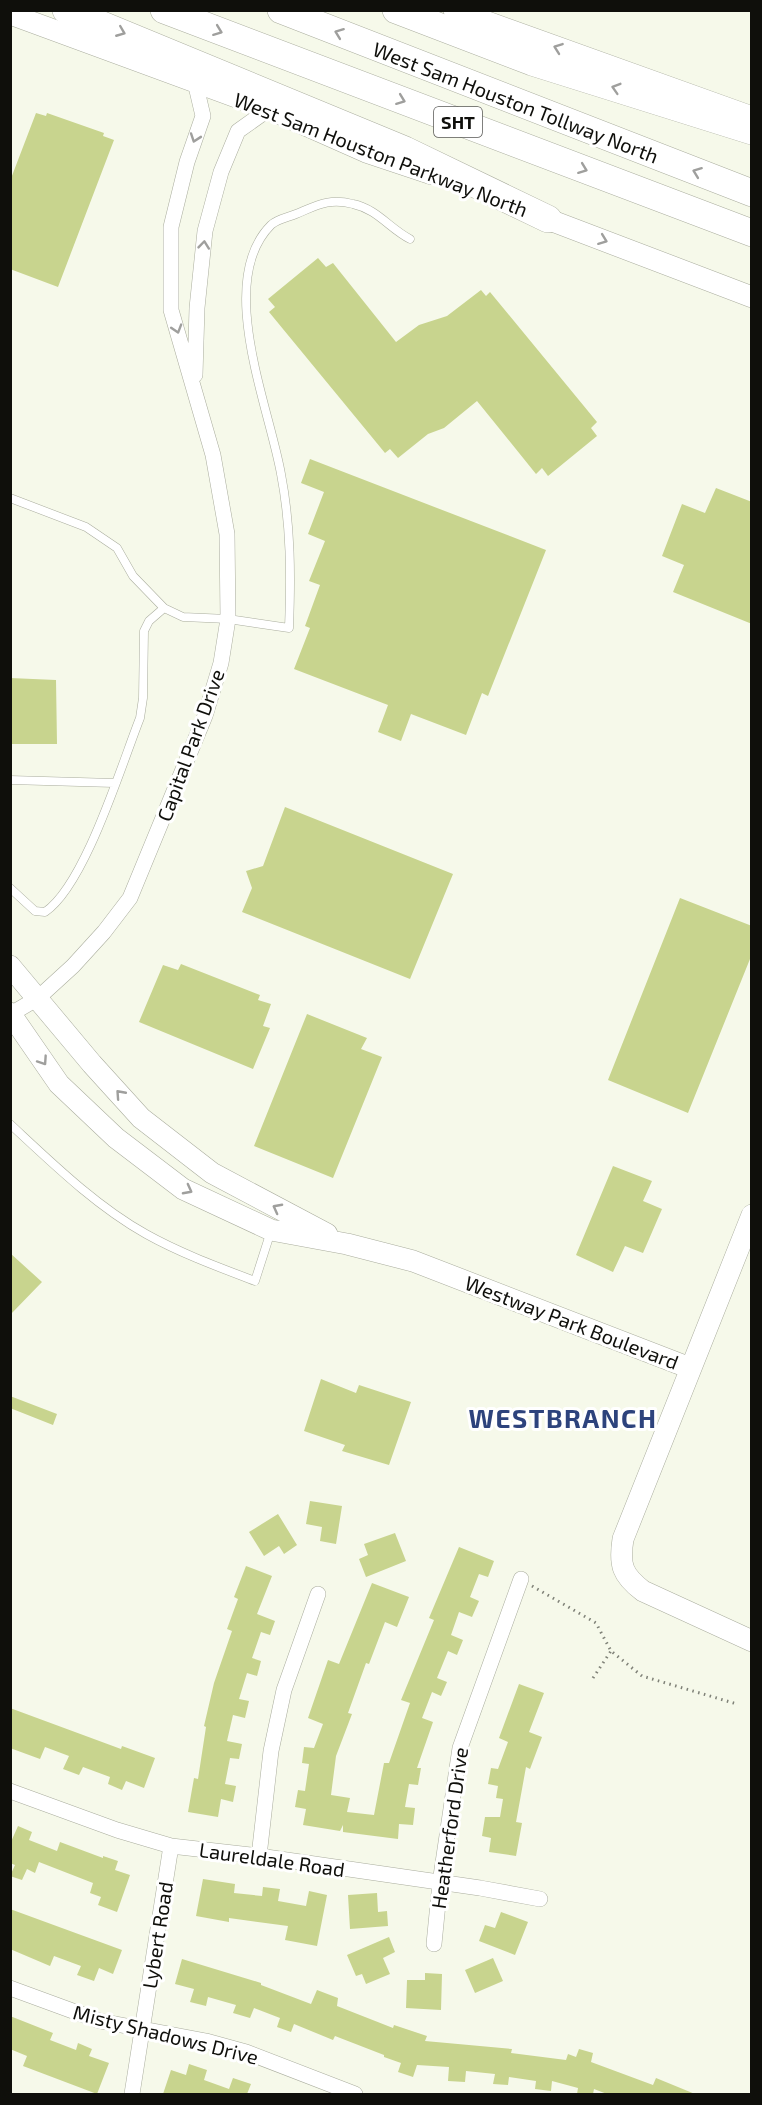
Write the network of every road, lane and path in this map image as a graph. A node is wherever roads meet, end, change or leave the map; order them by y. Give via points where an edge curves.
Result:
1 (66, 10) edge
2 (164, 10) edge
3 (281, 10) edge
4 (396, 10) edge
5 (454, 10) edge
6 (10, 14) edge
7 (195, 82) junction
8 (269, 110) junction
9 (752, 117) edge
10 (752, 131) edge
11 (752, 193) edge
12 (548, 219) junction
13 (752, 233) edge
14 (410, 239) dead end
15 (752, 297) edge
16 (195, 387) junction
17 (10, 498) edge
18 (164, 608) junction
19 (228, 619) junction
20 (10, 780) edge
21 (114, 783) junction
22 (10, 888) edge
23 (10, 966) edge
24 (38, 998) junction
25 (11, 1013) edge
26 (10, 1124) edge
27 (752, 1215) edge
28 (271, 1230) junction
29 (347, 1244) junction
30 (690, 1368) junction
31 (521, 1580) joint
32 (318, 1594) dead end
33 (752, 1641) edge
34 (611, 1651) junction
35 (592, 1678) dead end
36 (737, 1704) dead end
37 (10, 1791) edge
38 (171, 1846) junction
39 (259, 1856) junction
40 (440, 1883) junction
41 (540, 1899) dead end
42 (434, 1944) dead end
43 (10, 1988) edge
44 (141, 2029) junction
45 (132, 2094) edge
46 (355, 2094) edge

1 -> 12 highway via 405,150
2 -> 13 highway, West Sam Houston Tollway North / SHT
11 -> 3 highway, West Sam Houston Tollway North / SHT
10 -> 4 highway via 532,62
9 -> 5 street
6 - 7 street, West Sam Houston Parkway North
7 - 8 street, West Sam Houston Parkway North
7 -> 16 street, Capital Park Drive via 203,116 171,227 171,310
8 - 12 street, West Sam Houston Parkway North via 366,152
16 -> 8 street, Capital Park Drive via 197,308 205,231 221,172 238,131
12 -> 15 street, West Sam Houston Parkway North
14 - 19 lane via 375,212 330,201 273,223 258,243 247,270 245,295 248,330 281,472 288,520 289,628
16 - 19 street, Capital Park Drive via 213,455 227,534
17 - 18 lane via 86,527 117,548 133,576
18 - 19 lane via 183,617
18 - 21 lane via 144,631 140,718
19 - 24 street, Capital Park Drive via 221,663 205,716 130,898 73,966
20 - 21 lane
21 - 22 lane via 82,863 55,905 45,912 35,910
23 - 24 street, Westway Park Boulevard
24 - 25 street, Capital Park Drive
29 -> 24 street, Westway Park Boulevard via 212,1173 141,1118
25 -> 28 street, Westway Park Boulevard via 59,1084 116,1138 183,1189
26 - 28 lane via 106,1207 190,1256 255,1281
27 - 30 street
28 - 29 street, Westway Park Boulevard
29 - 30 street, Westway Park Boulevard via 413,1261
30 - 33 street, Westway Park Boulevard via 623,1539 622,1564 628,1580 643,1591
31 - 34 path via 596,1623
31 - 40 street, Heatherford Drive via 459,1748
32 - 39 street via 284,1690 271,1751
34 - 35 path
34 - 36 path via 642,1676
37 - 38 street, Laureldale Road
38 - 39 street, Laureldale Road
38 - 44 street, Lybert Road
39 - 40 street, Laureldale Road
40 - 41 street, Laureldale Road
40 - 42 street, Heatherford Drive
43 - 44 street, Misty Shadows Drive via 100,2022
44 - 45 street, Lybert Road
44 - 46 street, Misty Shadows Drive via 246,2052

